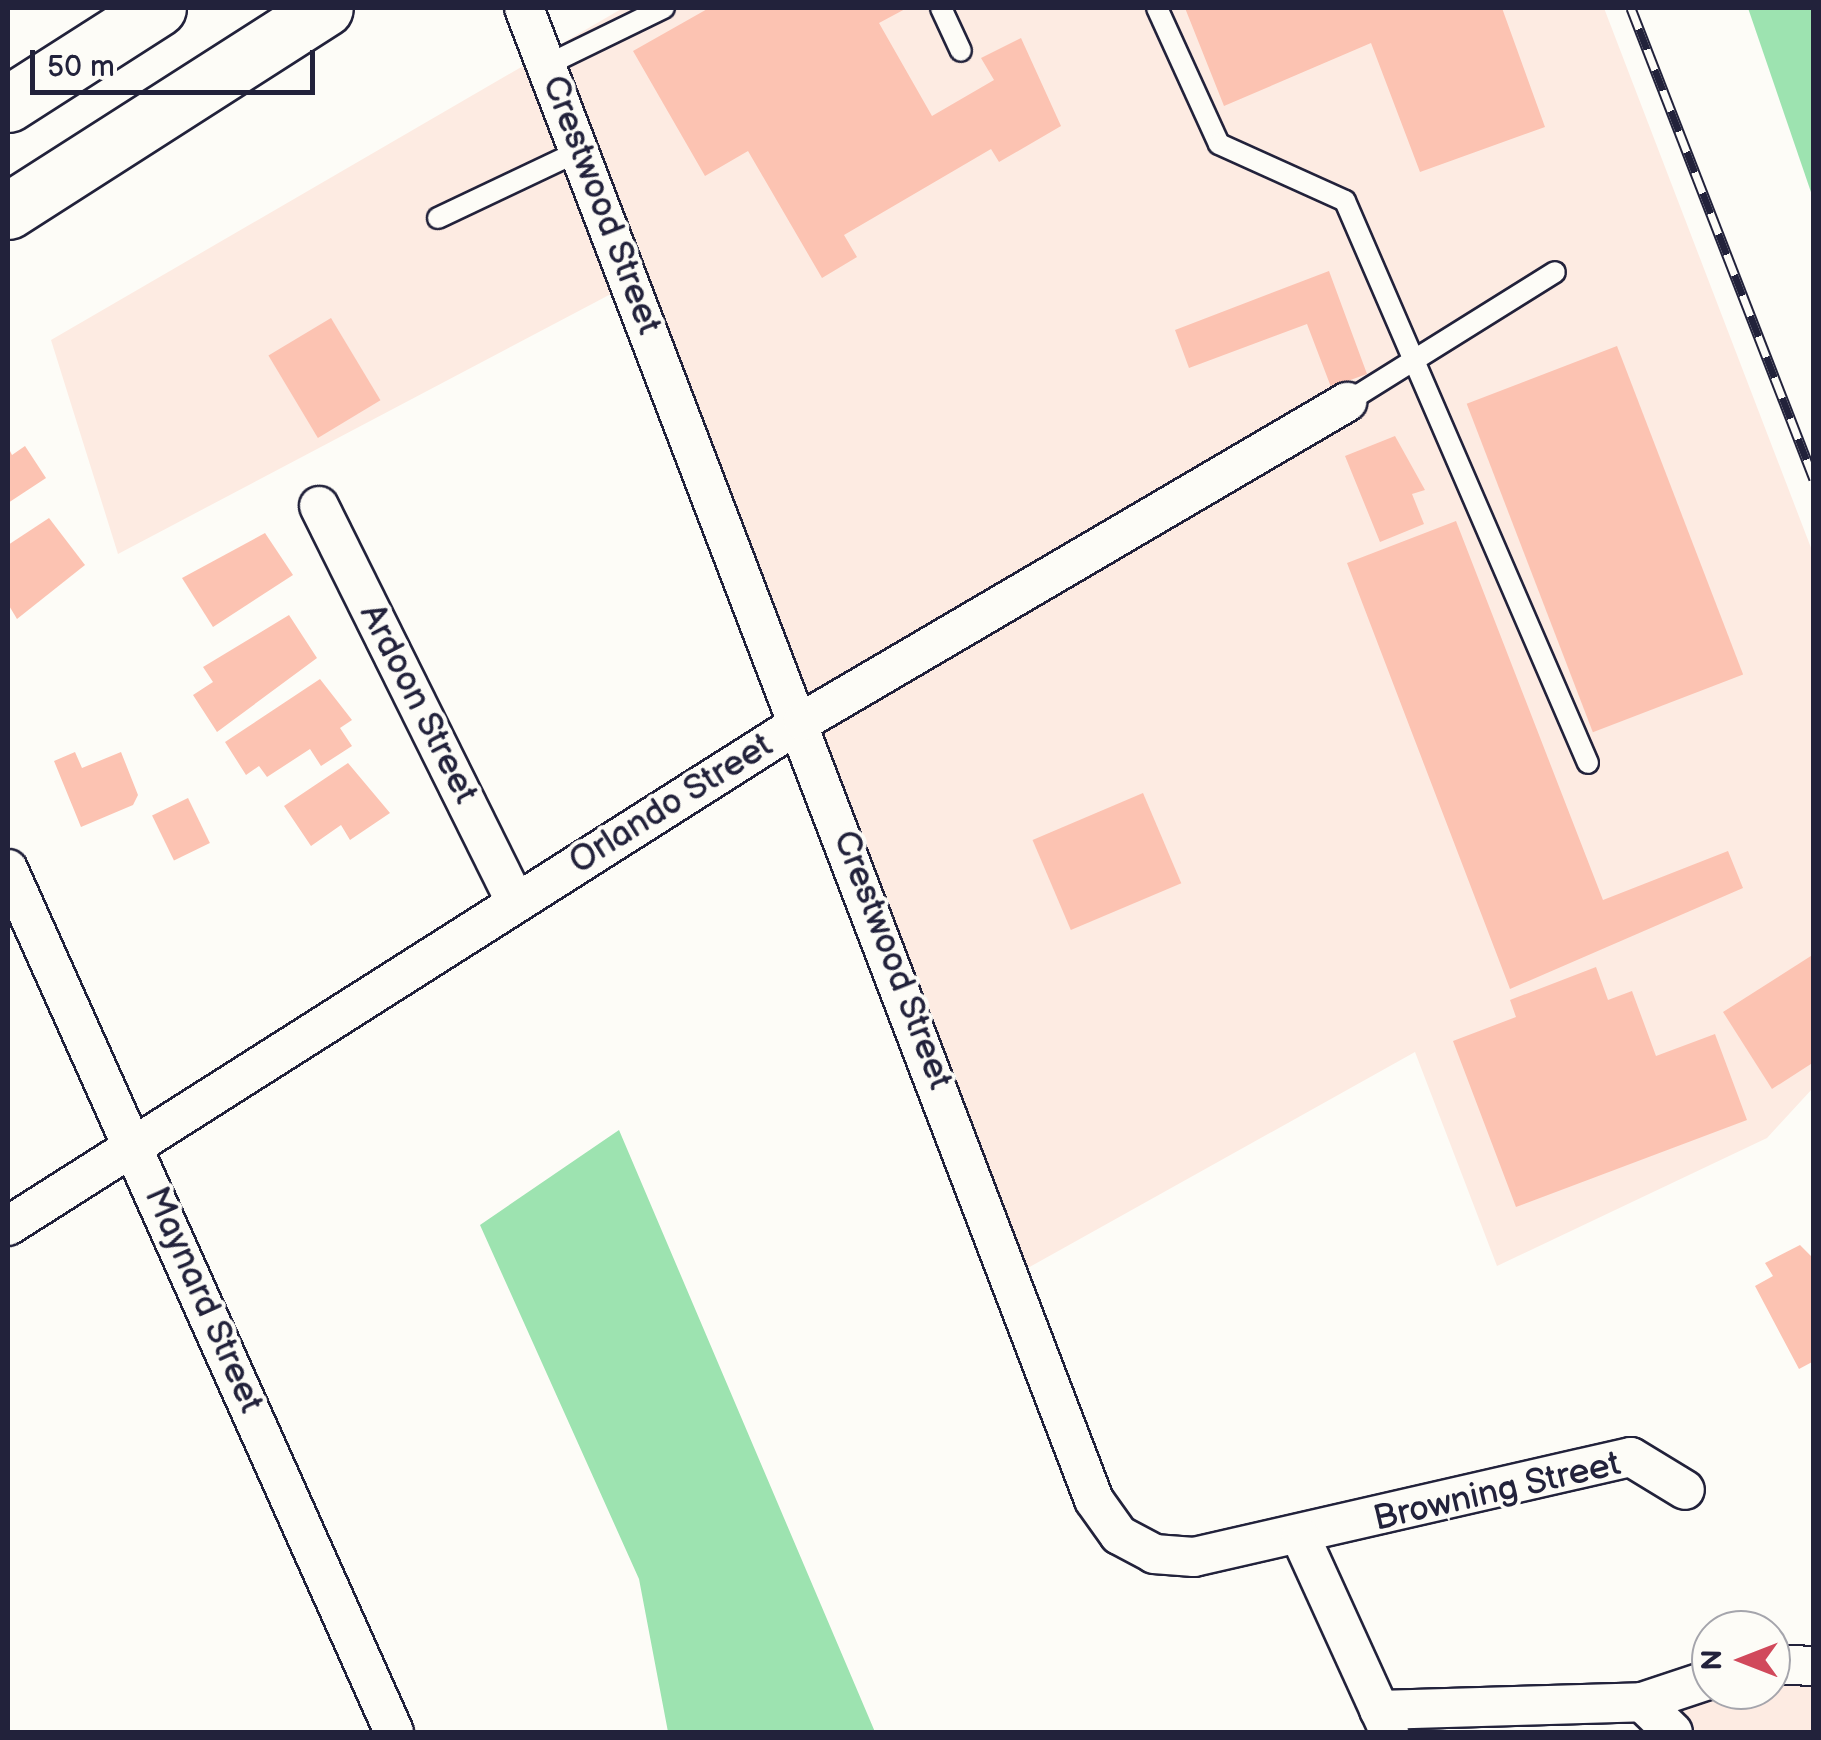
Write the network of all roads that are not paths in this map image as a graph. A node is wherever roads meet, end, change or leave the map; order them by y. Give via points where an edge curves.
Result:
1 (158, 8) edge
2 (324, 8) edge
3 (524, 8) edge
4 (664, 8) edge
5 (941, 8) edge
6 (1158, 8) edge
7 (961, 51) dead end
8 (546, 65) junction
9 (8, 104) edge
10 (581, 150) junction
11 (8, 211) edge
12 (438, 218) dead end
13 (1555, 272) dead end
14 (1417, 360) junction
15 (1347, 402) joint
16 (319, 506) dead end
17 (803, 721) junction
18 (1588, 762) dead end
19 (8, 870) edge
20 (516, 902) junction
21 (134, 1144) junction
22 (8, 1226) edge
23 (1685, 1490) dead end
24 (1301, 1538) junction
25 (1691, 1685) edge
26 (1642, 1702) junction
27 (1385, 1721) edge
28 (394, 1732) edge
29 (1673, 1732) edge

1 - 9 highway
2 - 11 highway
3 - 8 street, Crestwood Street
4 - 8 lane
5 - 7 lane
6 - 14 lane via 1218,144 1345,201
8 - 10 street, Crestwood Street
10 - 12 lane
10 - 17 street, Crestwood Street
13 - 14 lane
14 - 15 lane
14 - 18 lane
15 - 17 street, Orlando Street
16 - 20 street, Ardoon Street
17 - 20 street, Orlando Street
17 - 24 street, Crestwood Street via 1094,1500 1119,1535 1154,1554 1194,1558
19 - 21 street, Maynard Street
20 - 21 street, Orlando Street
21 - 22 street, Orlando Street
21 - 28 street, Maynard Street
23 - 24 street, Browning Street via 1630,1457
24 - 27 street
25 - 26 street
26 - 27 street
26 - 29 street

